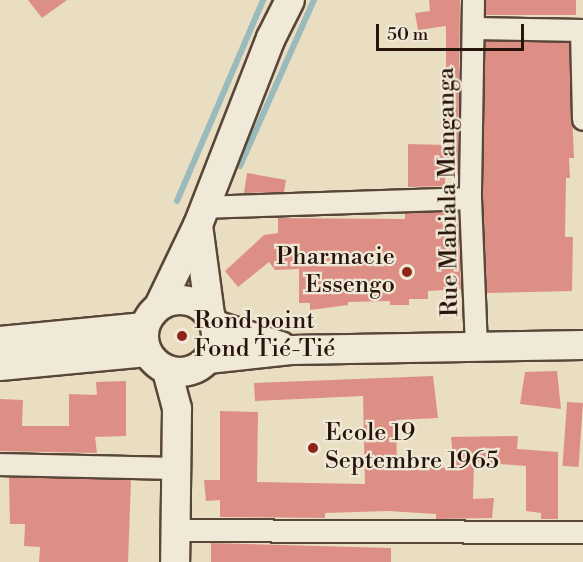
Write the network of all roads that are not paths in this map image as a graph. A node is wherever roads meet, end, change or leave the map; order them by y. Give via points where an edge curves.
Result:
1 (290, 0) edge
2 (473, 0) edge
3 (473, 28) junction
4 (582, 30) edge
5 (583, 119) edge
6 (470, 198) junction
7 (200, 216) junction
8 (212, 320) junction
9 (0, 340) edge
10 (583, 345) edge
11 (169, 348) junction
12 (476, 348) junction
13 (291, 350) junction
14 (0, 366) edge
15 (0, 464) edge
16 (176, 468) junction
17 (175, 530) junction
18 (583, 532) edge
19 (175, 562) edge

1 - 7 street
2 - 3 street, Rue Mabiala Manganga
3 - 4 street
3 - 6 street, Rue Mabiala Manganga
4 - 5 street
6 - 7 street
6 - 12 street, Rue Mabiala Manganga
7 - 8 street
7 - 11 street
8 - 11 street via 214,348
8 - 11 street via 192,301 181,299
8 - 13 street
9 - 11 street
10 - 12 street
11 - 13 street
11 - 14 street
11 - 16 street via 177,409
12 - 13 street
15 - 16 street
16 - 17 street
17 - 18 street
17 - 19 street

